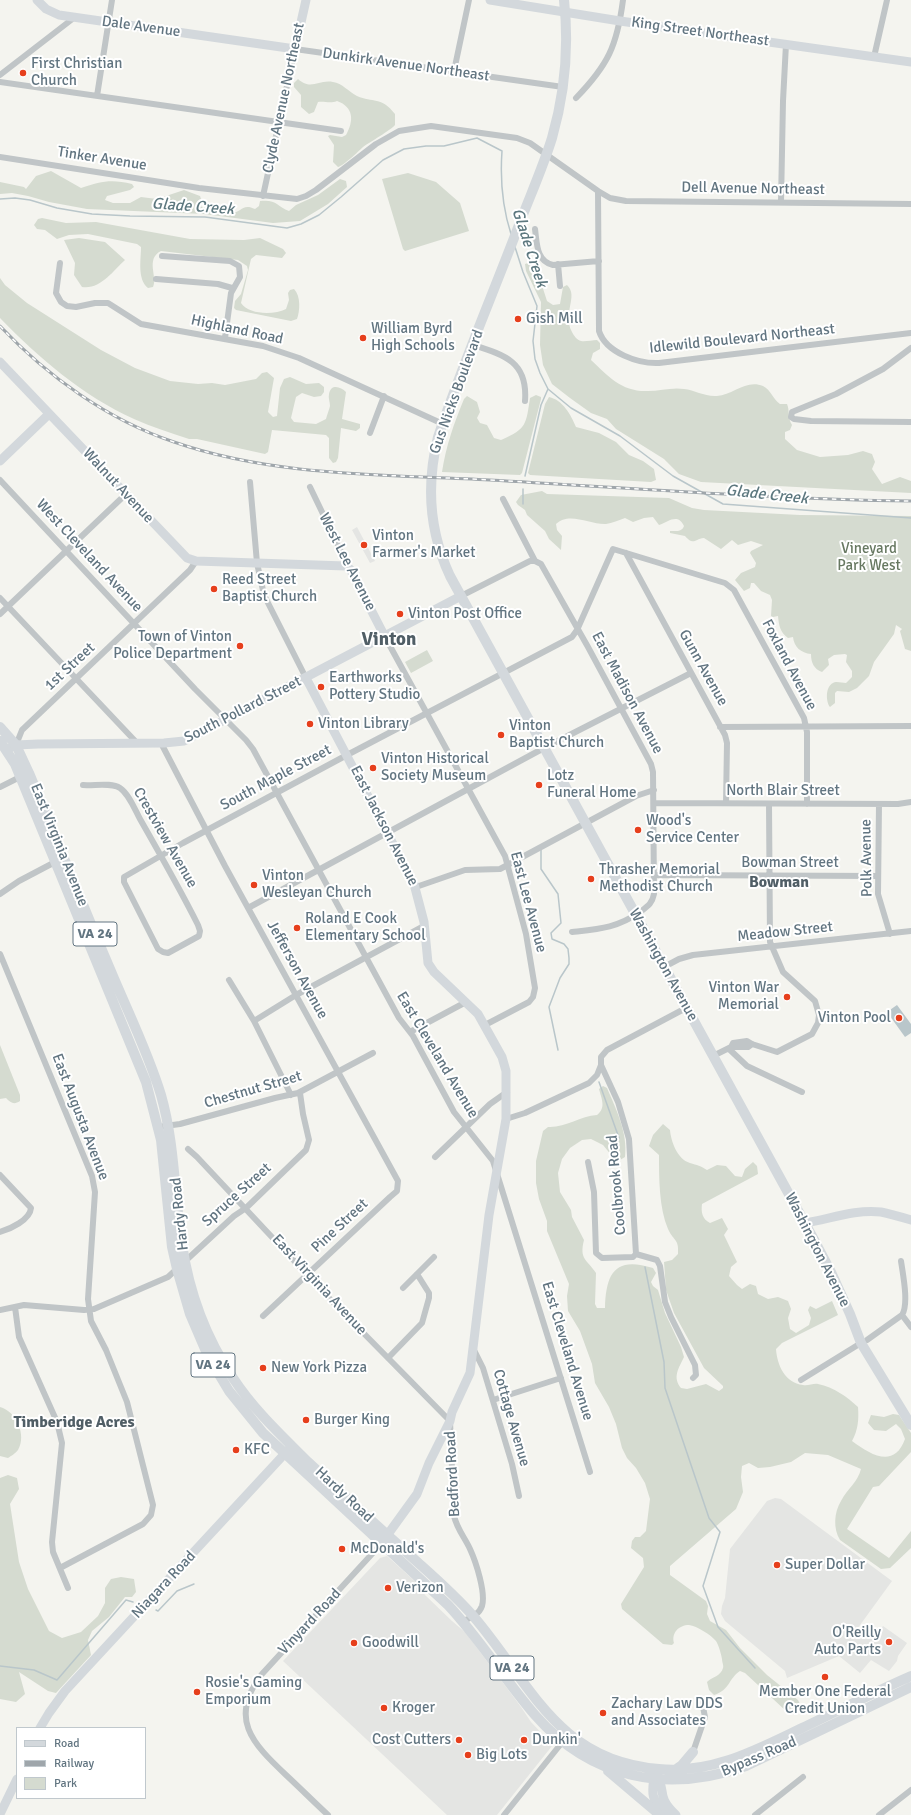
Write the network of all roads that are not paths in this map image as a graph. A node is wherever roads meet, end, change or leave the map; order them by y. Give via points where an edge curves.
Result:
1 (37, 0) edge
2 (112, 0) edge
3 (306, 0) edge
4 (469, 0) edge
5 (490, 0) edge
6 (564, 0) edge
7 (623, 0) edge
8 (887, 0) edge
9 (565, 12) junction
10 (75, 18) junction
11 (620, 21) junction
12 (108, 22) junction
13 (249, 42) joint
14 (786, 44) junction
15 (295, 49) junction
16 (874, 57) junction
17 (911, 62) edge
18 (454, 71) junction
19 (0, 74) edge
20 (0, 82) edge
21 (563, 87) junction
22 (97, 96) junction
23 (576, 98) dead end
24 (279, 122) junction
25 (341, 131) dead end
26 (546, 153) junction
27 (0, 157) edge
28 (598, 191) junction
29 (263, 196) junction
30 (781, 202) junction
31 (911, 204) edge
32 (535, 228) dead end
33 (162, 256) dead end
34 (599, 261) junction
35 (60, 263) dead end
36 (558, 264) junction
37 (156, 279) dead end
38 (560, 286) dead end
39 (232, 288) junction
40 (911, 333) edge
41 (225, 338) junction
42 (473, 345) junction
43 (911, 348) edge
44 (0, 362) edge
45 (384, 396) junction
46 (525, 401) dead end
47 (49, 414) junction
48 (911, 422) edge
49 (443, 424) junction
50 (370, 433) dead end
51 (0, 461) edge
52 (0, 480) edge
53 (250, 482) dead end
54 (310, 487) dead end
55 (126, 494) junction
56 (503, 500) dead end
57 (67, 551) junction
58 (626, 553) junction
59 (196, 560) junction
60 (535, 561) junction
61 (257, 563) junction
62 (350, 569) junction
63 (461, 596) junction
64 (0, 598) edge
65 (8, 606) junction
66 (0, 614) edge
67 (135, 624) junction
68 (578, 630) junction
69 (385, 637) junction
70 (503, 672) junction
71 (691, 673) junction
72 (76, 678) junction
73 (306, 678) junction
74 (621, 709) junction
75 (426, 713) junction
76 (226, 720) junction
77 (806, 726) junction
78 (911, 726) edge
79 (0, 727) edge
80 (720, 727) junction
81 (0, 741) edge
82 (137, 743) junction
83 (161, 743) junction
84 (11, 747) junction
85 (544, 748) junction
86 (347, 755) junction
87 (24, 775) junction
88 (84, 785) dead end
89 (0, 787) edge
90 (468, 790) junction
91 (654, 790) junction
92 (276, 793) junction
93 (911, 802) edge
94 (654, 803) junction
95 (726, 803) junction
96 (769, 804) junction
97 (806, 804) junction
98 (879, 804) junction
99 (585, 823) junction
100 (207, 831) junction
101 (388, 832) junction
102 (161, 856) junction
103 (59, 860) junction
104 (508, 864) junction
105 (318, 870) junction
106 (654, 876) junction
107 (768, 876) junction
108 (878, 876) junction
109 (416, 887) junction
110 (0, 894) edge
111 (248, 908) junction
112 (635, 915) junction
113 (424, 926) junction
114 (911, 931) edge
115 (572, 932) dead end
116 (890, 934) junction
117 (199, 936) joint
118 (772, 946) junction
119 (0, 954) edge
120 (365, 957) junction
121 (664, 967) junction
122 (228, 980) dead end
123 (296, 995) junction
124 (466, 1002) junction
125 (686, 1008) junction
126 (254, 1021) junction
127 (485, 1025) junction
128 (410, 1032) junction
129 (730, 1048) junction
130 (372, 1053) dead end
131 (713, 1056) junction
132 (601, 1065) junction
133 (338, 1072) junction
134 (507, 1092) junction
135 (802, 1092) dead end
136 (300, 1093) junction
137 (291, 1095) junction
138 (506, 1119) junction
139 (163, 1126) junction
140 (465, 1128) junction
141 (188, 1149) dead end
142 (435, 1157) dead end
143 (588, 1162) dead end
144 (496, 1172) junction
145 (0, 1175) edge
146 (398, 1187) joint
147 (246, 1208) junction
148 (911, 1220) edge
149 (805, 1223) junction
150 (0, 1232) edge
151 (636, 1254) junction
152 (434, 1257) dead end
153 (185, 1260) junction
154 (901, 1261) dead end
155 (176, 1269) junction
156 (417, 1274) junction
157 (307, 1275) junction
158 (403, 1288) dead end
159 (15, 1307) junction
160 (0, 1310) edge
161 (89, 1310) junction
162 (263, 1316) dead end
163 (902, 1316) junction
164 (911, 1327) edge
165 (864, 1342) junction
166 (474, 1350) junction
167 (388, 1358) junction
168 (561, 1378) junction
169 (693, 1378) dead end
170 (801, 1380) dead end
171 (493, 1400) junction
172 (911, 1413) edge
173 (450, 1422) junction
174 (911, 1425) edge
175 (288, 1449) junction
176 (590, 1472) dead end
177 (519, 1496) dead end
178 (385, 1539) junction
179 (60, 1568) junction
180 (68, 1588) dead end
181 (474, 1617) junction
182 (463, 1621) junction
183 (911, 1676) edge
184 (911, 1687) edge
185 (702, 1702) dead end
186 (40, 1727) edge
187 (566, 1738) junction
188 (693, 1752) junction
189 (598, 1764) junction
190 (703, 1768) junction
191 (676, 1770) junction
192 (657, 1776) junction
193 (803, 1777) dead end
194 (16, 1781) edge
195 (911, 1790) edge
196 (0, 1814) edge
197 (328, 1815) edge
198 (504, 1815) edge
199 (660, 1815) edge
200 (665, 1815) edge
201 (676, 1815) edge
202 (755, 1815) edge
203 (879, 1815) edge

1 - 10 street, Dale Avenue via 52,12
2 - 12 street
3 - 15 street, Clyde Avenue Northeast
4 - 18 street
5 - 9 street, King Street Northeast
6 - 9 main road, Gus Nicks Boulevard
7 - 11 street
8 - 16 street
9 - 11 street, King Street Northeast
9 - 21 main road, Gus Nicks Boulevard via 566,50
10 - 12 street, Dale Avenue
10 - 19 street
11 - 14 street, King Street Northeast
11 - 23 street via 606,62 594,80
12 - 13 street, Dale Avenue
12 - 22 street
13 - 15 street, Dunkirk Avenue Northeast
14 - 16 street, King Street Northeast
14 - 30 street
15 - 18 street, Dunkirk Avenue Northeast
15 - 24 street, Clyde Avenue Northeast
16 - 17 street, King Street Northeast
18 - 21 street, Dunkirk Avenue Northeast
20 - 22 street
21 - 26 main road, Gus Nicks Boulevard via 558,116
22 - 24 street
24 - 25 street
24 - 29 street, Clyde Avenue Northeast
26 - 28 street
26 - 29 street, Tinker Avenue via 517,138 431,126 408,128 385,138 306,196 297,199
26 - 42 main road, Gus Nicks Boulevard
27 - 29 street, Tinker Avenue
28 - 30 street, Dell Avenue Northeast via 617,200
28 - 34 street, Idlewild Boulevard Northeast
30 - 31 street, Dell Avenue Northeast
32 - 36 street via 541,258 548,264
33 - 39 street via 237,263 240,277
34 - 36 street
34 - 40 street, Idlewild Boulevard Northeast via 600,336 617,351 644,362 676,361
35 - 41 street, Highland Road via 56,293 67,306 108,304 141,324
36 - 38 street
37 - 39 street via 218,284
39 - 41 street
41 - 45 street, Highland Road via 278,350
42 - 46 street via 510,359 526,388
42 - 49 main road, Gus Nicks Boulevard
43 - 48 street via 893,363 862,381 792,412 792,418 799,420
44 - 47 street, Walnut Avenue
45 - 49 street, Highland Road
45 - 50 street
47 - 51 street
47 - 55 street, Walnut Avenue
49 - 63 main road, Gus Nicks Boulevard via 434,454 430,487 431,506 443,561
52 - 57 street, West Cleveland Avenue
53 - 61 street
54 - 62 street, West Lee Avenue
55 - 57 street
55 - 59 street, Walnut Avenue via 181,553
56 - 60 street, East Madison Avenue
57 - 65 street
57 - 67 street, West Cleveland Avenue
58 - 68 street via 613,549
58 - 71 street, Gunn Avenue
58 - 77 street, Foxland Avenue via 725,583 734,590
59 - 61 street, Walnut Avenue
59 - 67 street, 1st Street via 190,570
60 - 63 street via 530,561
60 - 68 street, East Madison Avenue via 541,564
61 - 62 street, Walnut Avenue via 346,566
61 - 73 street via 264,595
62 - 69 street, West Lee Avenue
63 - 69 street, South Pollard Street
63 - 70 main road, Washington Avenue
64 - 65 street
65 - 66 street
65 - 72 street
67 - 72 street, 1st Street
67 - 76 street, West Cleveland Avenue
68 - 70 street, South Maple Street via 562,643 551,646
68 - 74 street, East Madison Avenue
69 - 73 street, South Pollard Street
69 - 75 street, East Lee Avenue
70 - 75 street, South Maple Street
70 - 85 main road, Washington Avenue
71 - 74 street
71 - 80 street, Gunn Avenue
72 - 82 street
72 - 84 street, 1st Street via 22,730
73 - 76 street, South Pollard Street
73 - 86 street, East Jackson Avenue
74 - 85 street
74 - 91 street, East Madison Avenue via 651,764
75 - 86 street, South Maple Street
75 - 90 street, East Lee Avenue
76 - 83 street, South Pollard Street via 184,741
76 - 92 street, East Cleveland Avenue via 250,745
77 - 78 street
77 - 80 street
77 - 97 street, Foxland Avenue
79 - 84 main road, VA 24
80 - 95 street, Gunn Avenue via 727,743
81 - 84 main road, VA 24
82 - 83 street, South Pollard Street
82 - 84 street, South Pollard Street
83 - 100 street, Jefferson Avenue
84 - 87 main road, East Virginia Avenue / VA 24
85 - 90 street
85 - 99 main road, Washington Avenue
86 - 92 street, South Maple Street
86 - 101 street, East Jackson Avenue
87 - 89 street
87 - 103 main road, East Virginia Avenue / VA 24
88 - 102 street, Crestview Avenue via 112,785 122,790
90 - 101 street
90 - 104 street, East Lee Avenue
91 - 94 street, East Madison Avenue
91 - 99 street via 636,796
92 - 100 street, South Maple Street
92 - 105 street, East Cleveland Avenue
93 - 98 street, North Blair Street
94 - 95 street, North Blair Street
94 - 106 street, East Madison Avenue
95 - 96 street, North Blair Street
96 - 97 street, North Blair Street
96 - 107 street
97 - 98 street, North Blair Street
98 - 108 street, Polk Avenue
99 - 104 street
99 - 112 main road, Washington Avenue
100 - 102 street, South Maple Street
100 - 111 street, Jefferson Avenue
101 - 105 street
101 - 109 street, East Jackson Avenue
102 - 117 street, Crestview Avenue via 198,924
102 - 117 street, South Maple Street via 124,877 123,880 158,949 168,953
103 - 110 street
103 - 139 main road, East Virginia Avenue / VA 24 via 152,1070
104 - 109 street via 496,869 465,870
104 - 127 street, East Lee Avenue via 526,934 535,988 533,997 528,1002
105 - 111 street
105 - 120 street, East Cleveland Avenue
106 - 107 street, Bowman Street
106 - 112 street, East Madison Avenue via 651,903
107 - 108 street, Bowman Street
107 - 118 street
108 - 116 street, Polk Avenue via 880,901
109 - 113 street, East Jackson Avenue
111 - 123 street, Jefferson Avenue
112 - 115 street, East Madison Avenue via 614,926
112 - 121 main road, Washington Avenue
113 - 120 street
113 - 124 street, East Jackson Avenue via 426,958 430,967
114 - 116 street, Meadow Street
116 - 118 street, Meadow Street
118 - 121 street, Meadow Street via 686,956
118 - 129 street via 783,972 814,1001 819,1015 818,1023 812,1034 777,1052 752,1044 748,1047
119 - 161 street, East Augusta Avenue via 93,1180
120 - 123 street
120 - 128 street, East Cleveland Avenue via 399,1018
121 - 125 main road, Washington Avenue
122 - 126 street
123 - 126 street
123 - 133 street, Jefferson Avenue
124 - 127 street, East Jackson Avenue
124 - 128 street
125 - 131 main road, Washington Avenue
125 - 132 street via 607,1050 601,1057
126 - 137 street
127 - 134 street, East Jackson Avenue via 505,1065
128 - 140 street, East Cleveland Avenue
129 - 131 street
129 - 135 street via 747,1066
130 - 133 street, Chestnut Street
131 - 149 main road, Washington Avenue
132 - 138 street via 597,1075 589,1083 525,1113
132 - 151 street, Coolbrook Road via 618,1102 629,1139
133 - 136 street, Chestnut Street
133 - 146 street, Jefferson Avenue via 390,1165 398,1181
134 - 138 street, East Jackson Avenue
134 - 140 street
136 - 137 street, Chestnut Street
136 - 147 street, Spruce Street via 309,1143 302,1154
137 - 139 street, Chestnut Street
138 - 144 street, East Jackson Avenue
139 - 153 main road, Hardy Road / VA 24
139 - 155 main road, Hardy Road / VA 24 via 164,1166
140 - 142 street
140 - 144 street, East Cleveland Avenue via 490,1156
141 - 147 street, East Virginia Avenue
143 - 151 street via 594,1192 596,1253 602,1258 633,1257
144 - 166 street, Bedford Road
144 - 168 street, East Cleveland Avenue
145 - 150 street via 29,1205 30,1211 12,1227
146 - 157 street, Pine Street
147 - 153 street, Spruce Street
147 - 157 street, East Virginia Avenue
148 - 149 street via 871,1212 846,1214
149 - 165 main road, Washington Avenue
151 - 169 street via 654,1258 659,1263 663,1292 671,1317 695,1365 696,1375
152 - 156 street
153 - 155 street, Spruce Street
153 - 175 main road, Hardy Road / VA 24 via 198,1308 221,1359
154 - 163 street via 905,1293
155 - 161 street, Spruce Street via 168,1276 102,1307
155 - 175 main road, Hardy Road / VA 24 via 192,1321 220,1377 250,1418
156 - 158 street
156 - 167 street via 429,1293 422,1323
157 - 162 street, Pine Street
157 - 167 street, East Virginia Avenue
159 - 160 street, Spruce Street
159 - 161 street, Spruce Street
159 - 179 street via 19,1337 60,1431 62,1452 52,1542
161 - 179 street, East Augusta Avenue via 91,1321 127,1402 153,1510 149,1519 138,1528
163 - 164 street
163 - 165 street
165 - 170 street
165 - 172 main road, Washington Avenue
165 - 174 main road, Washington Avenue
166 - 171 street, Cottage Avenue via 483,1368
166 - 173 street, Bedford Road via 470,1373
167 - 173 street, East Virginia Avenue
168 - 171 street
168 - 176 street, East Cleveland Avenue
171 - 177 street, Cottage Avenue
173 - 178 street, Vinyard Road via 429,1463 417,1494
173 - 181 street, Bedford Road via 454,1516 459,1531 475,1559 482,1598 482,1606
175 - 178 main road, Hardy Road / VA 24
175 - 186 street, Niagara Road via 65,1691 48,1712
178 - 181 main road, Hardy Road / VA 24 via 443,1586
178 - 182 main road, Hardy Road / VA 24
178 - 197 street, Vinyard Road via 262,1674 251,1690 246,1705 249,1730 257,1746
179 - 180 street
181 - 182 street
181 - 187 main road, Hardy Road / VA 24
182 - 187 main road, Hardy Road / VA 24 via 534,1714
183 - 190 main road, Bypass Road / VA 24 via 748,1754
184 - 192 main road, Bypass Road / VA 24 via 746,1766 700,1779
185 - 188 street via 705,1717
187 - 189 main road, Hardy Road / VA 24
187 - 192 main road, Hardy Road / VA 24
187 - 198 street
188 - 190 main road via 696,1763
188 - 191 main road
189 - 192 main road, Bypass Road / VA 24 via 622,1773
189 - 199 main road
190 - 191 main road, Bypass Road / VA 24
191 - 192 main road, Bypass Road / VA 24
192 - 200 street via 652,1795 658,1808
192 - 201 street via 662,1798
193 - 202 street
194 - 196 street
195 - 203 street

